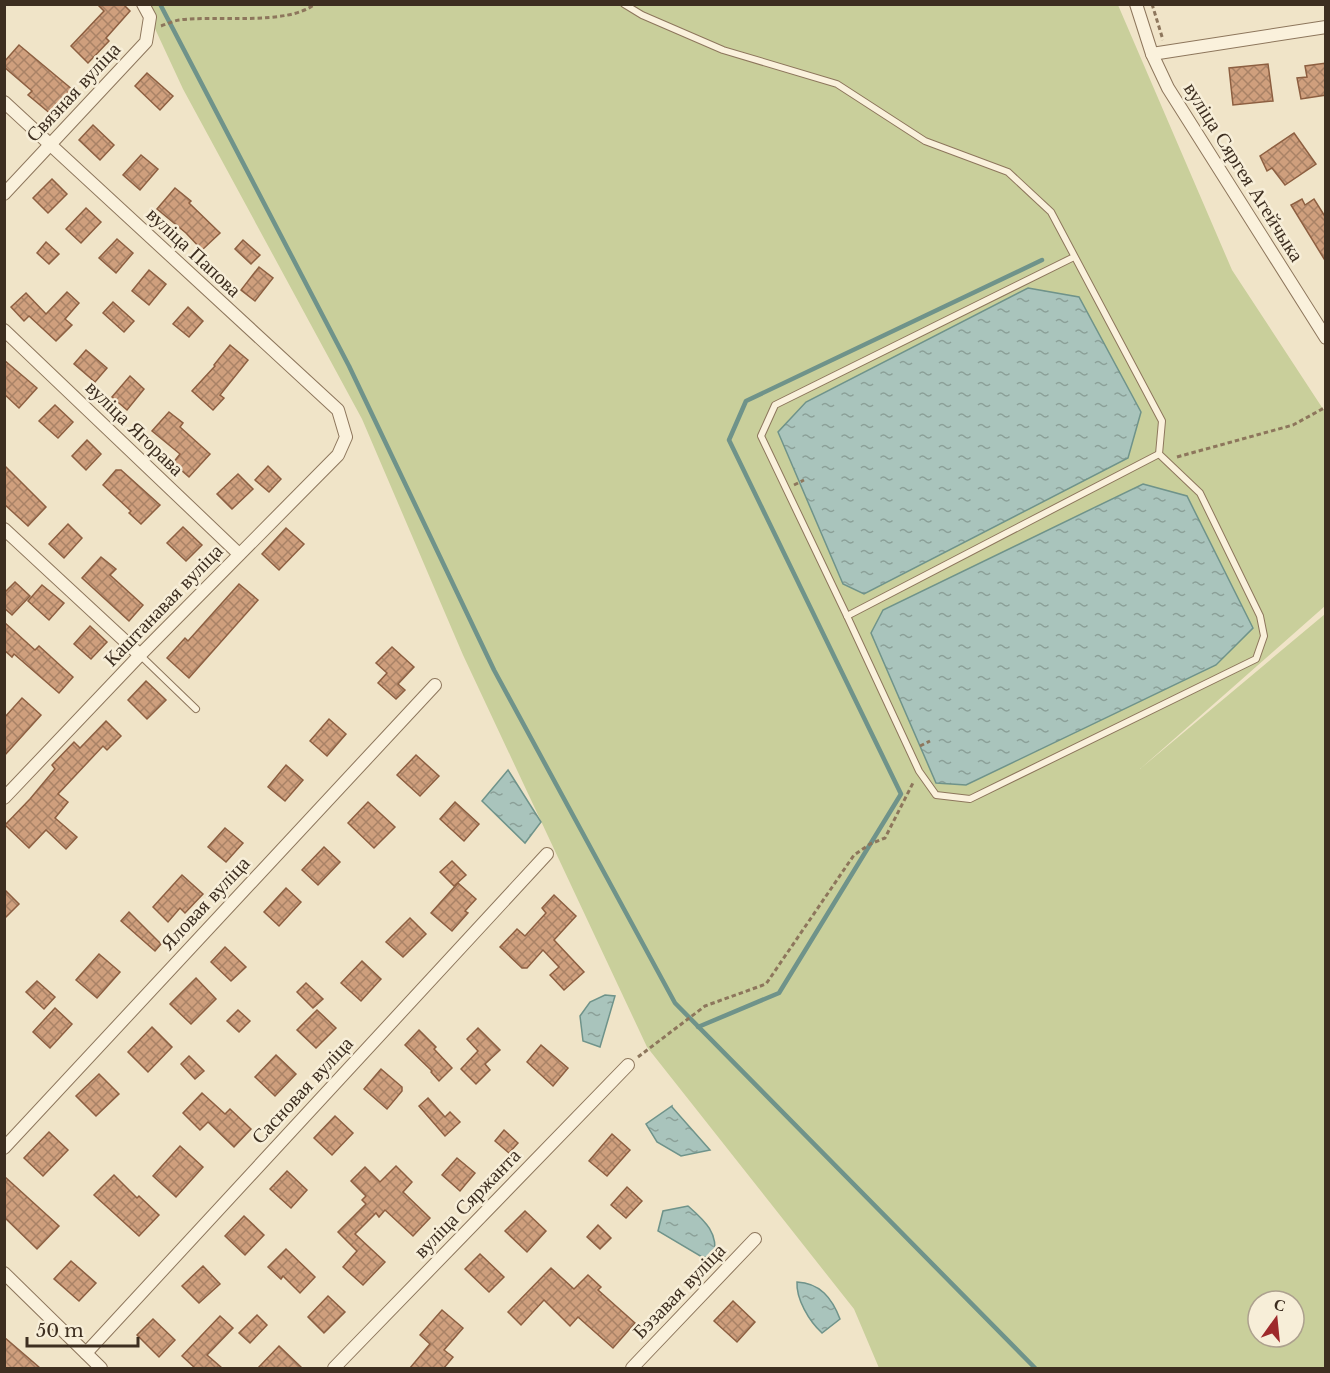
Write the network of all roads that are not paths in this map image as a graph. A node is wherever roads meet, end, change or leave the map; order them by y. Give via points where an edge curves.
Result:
1 (143, 4) edge
2 (624, 4) edge
3 (1136, 4) edge
4 (1326, 27) edge
5 (1152, 54) junction
6 (4, 102) edge
7 (51, 145) junction
8 (4, 194) edge
9 (1074, 257) junction
10 (4, 330) edge
11 (1326, 338) edge
12 (346, 437) joint
13 (1159, 454) junction
14 (4, 529) edge
15 (239, 554) junction
16 (847, 616) junction
17 (140, 655) junction
18 (435, 685) dead end
19 (196, 709) dead end
20 (4, 798) edge
21 (547, 854) dead end
22 (628, 1065) road end
23 (4, 1148) edge
24 (755, 1239) dead end
25 (4, 1273) edge
26 (86, 1353) junction
27 (101, 1368) edge
28 (334, 1368) edge
29 (632, 1368) edge

1 - 7 street, Связная вуліца via 150,17 146,42
2 - 9 lane via 723,50 837,84 925,141 1008,172 1051,212
3 - 5 street, вуліца Сяргея Агейчыка
4 - 5 street
5 - 11 street, вуліца Сяргея Агейчыка via 1168,88
6 - 7 street, вуліца Папова
7 - 8 street, Связная вуліца
7 - 12 street, вуліца Папова via 338,411
9 - 13 lane via 1162,421
9 - 16 lane via 775,405 761,436
10 - 15 street, вуліца Ягорава
12 - 15 street, Каштанавая вуліца via 338,455
13 - 16 lane
13 - 16 lane via 1200,493 1260,616 1264,636 1256,659 970,800 936,795 919,771
14 - 17 street
15 - 17 street, Каштанавая вуліца
17 - 19 lane
17 - 20 street, Каштанавая вуліца
18 - 23 street, Яловая вуліца
21 - 26 street, Сасновая вуліца
22 - 28 street, вуліца Сяржанта
24 - 29 street, Бэзавая вуліца
25 - 26 street
26 - 27 street

